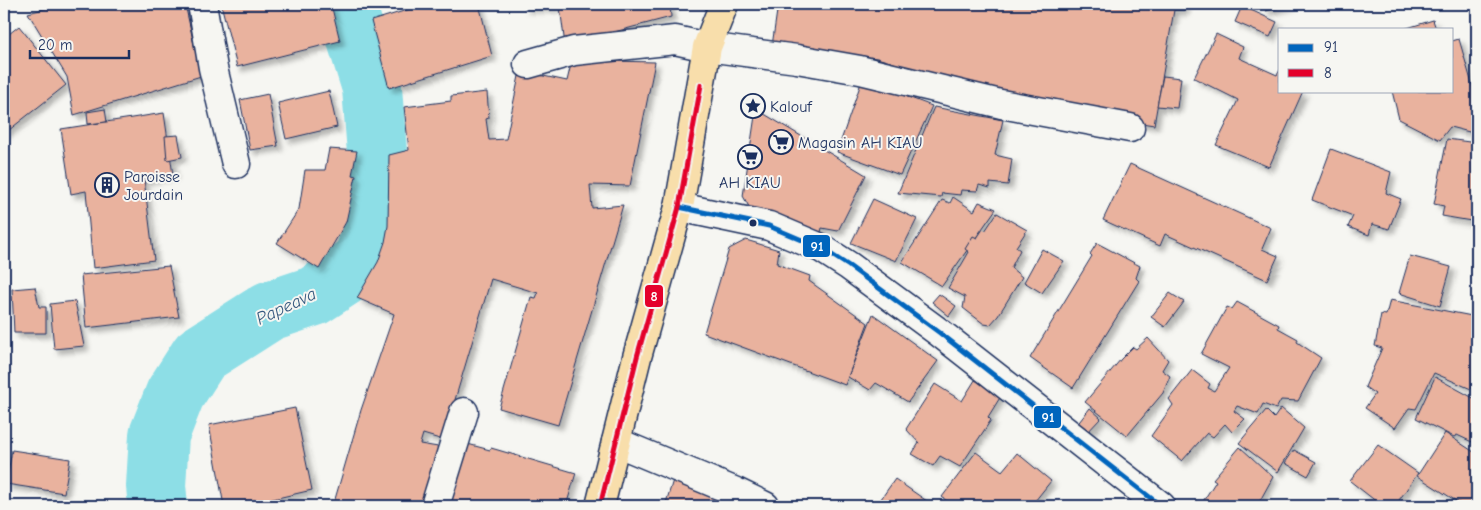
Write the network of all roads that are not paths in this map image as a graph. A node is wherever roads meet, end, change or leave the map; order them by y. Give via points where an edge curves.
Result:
1 (202, 4) edge
2 (705, 4) edge
3 (724, 4) edge
4 (707, 47) junction
5 (528, 64) dead end
6 (1130, 128) dead end
7 (236, 164) dead end
8 (679, 207) junction
9 (464, 412) dead end
10 (616, 442) junction
11 (435, 506) edge
12 (600, 506) edge
13 (765, 506) edge
14 (1161, 506) edge

1 - 7 street via 213,68
2 - 4 main road
3 - 4 main road
4 - 5 street via 675,40 574,51
4 - 6 street via 851,69 1001,104
4 - 8 main road
8 - 10 main road
8 - 14 street via 769,226 821,248 948,339
9 - 11 street
10 - 12 main road
10 - 13 street

